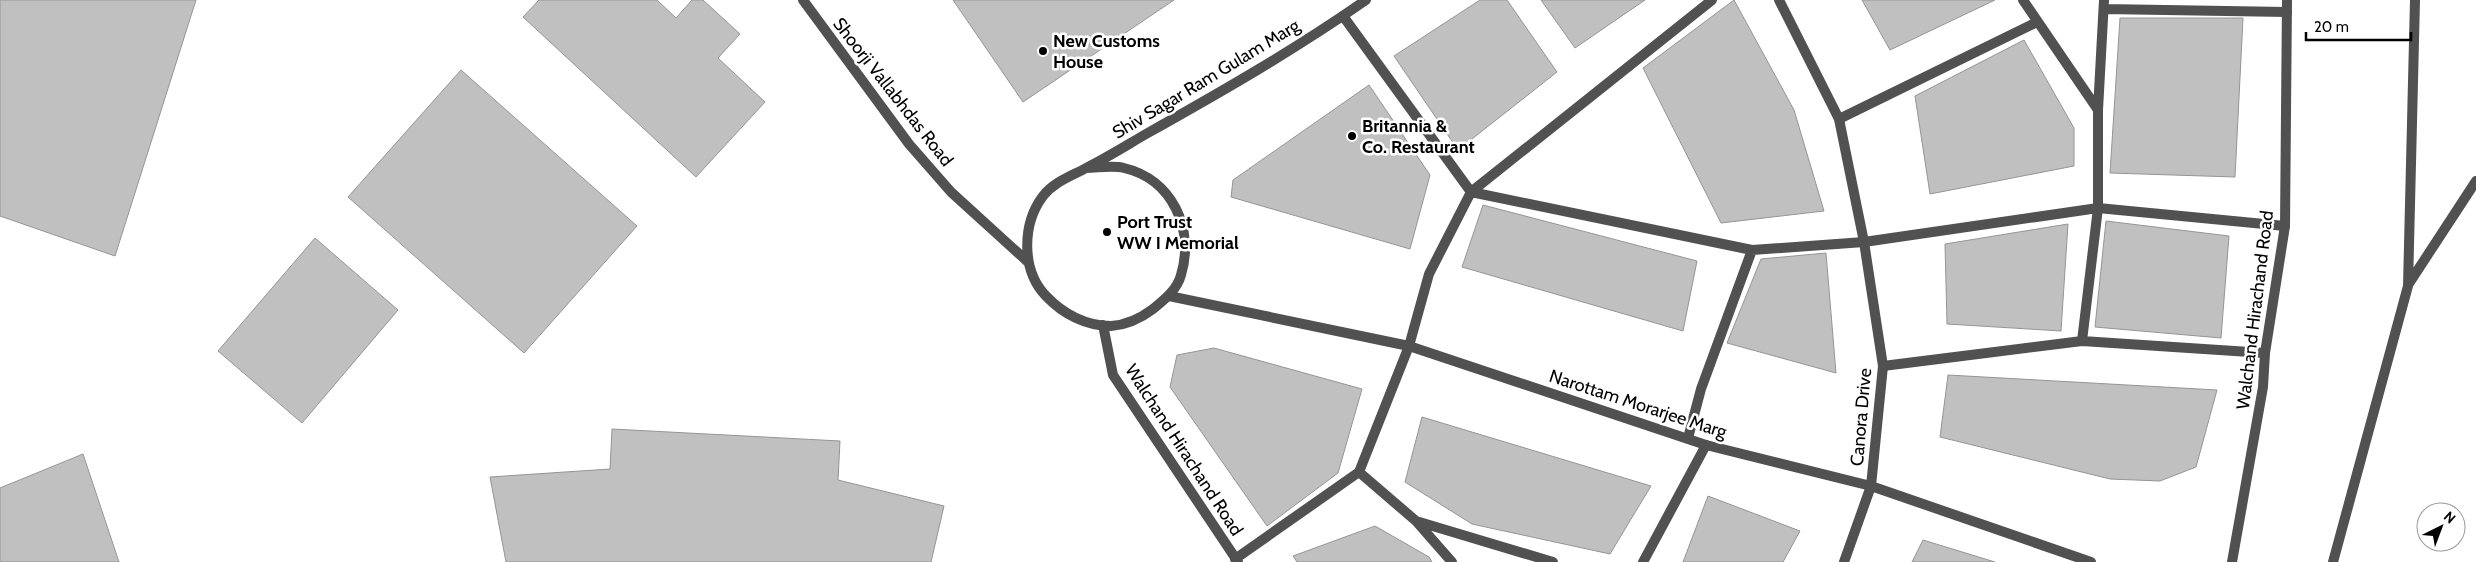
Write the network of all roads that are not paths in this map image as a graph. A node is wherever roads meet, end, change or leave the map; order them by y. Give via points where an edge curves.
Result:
1 (803, 0) edge
2 (1366, 0) edge
3 (1712, 0) edge
4 (1779, 0) edge
5 (2023, 0) edge
6 (2287, 0) edge
7 (2415, 0) edge
8 (2104, 4) edge
9 (2287, 12) junction
10 (1343, 16) junction
11 (2037, 22) junction
12 (2098, 110) junction
13 (1839, 119) junction
14 (1086, 168) junction
15 (2476, 181) edge
16 (1471, 192) junction
17 (2098, 208) junction
18 (2285, 226) junction
19 (1864, 242) junction
20 (1752, 250) junction
21 (1028, 262) junction
22 (2408, 286) junction
23 (1169, 296) junction
24 (1104, 325) junction
25 (2082, 342) junction
26 (1409, 346) junction
27 (2265, 354) junction
28 (1884, 366) junction
29 (1688, 438) junction
30 (1706, 445) junction
31 (1359, 472) junction
32 (1871, 486) junction
33 (1416, 521) junction
34 (1236, 560) edge
35 (1452, 562) edge
36 (1553, 562) edge
37 (1642, 562) edge
38 (1844, 562) edge
39 (2091, 562) edge
40 (2232, 562) edge
41 (2333, 562) edge

1 - 21 street, Shoorji Vallabhdas Road via 909,144 951,192
2 - 10 street, Shiv Sagar Ram Gulam Marg
3 - 16 street
4 - 13 street, Canora Drive
5 - 11 street
6 - 9 street, Walchand Hirachand Road
7 - 22 street
8 - 9 street
8 - 12 street
9 - 18 street, Walchand Hirachand Road
10 - 14 street, Shiv Sagar Ram Gulam Marg via 1207,100
10 - 16 street
11 - 12 street
11 - 13 street
12 - 17 street
13 - 19 street, Canora Drive
14 - 21 street via 1059,180 1043,196 1029,224
14 - 23 street via 1123,167 1148,178 1160,186 1180,213 1187,242 1181,276
15 - 22 street
16 - 20 street
16 - 26 street via 1428,274
17 - 18 street
17 - 19 street
17 - 25 street
18 - 27 street, Walchand Hirachand Road
19 - 20 street
19 - 28 street, Canora Drive
20 - 29 street via 1701,389
21 - 24 street via 1039,289 1058,309 1089,324
22 - 41 street
23 - 24 street via 1141,318
23 - 26 street, Narottam Morarjee Marg
24 - 34 street, Walchand Hirachand Road via 1113,375
25 - 27 street
25 - 28 street
26 - 29 street, Narottam Morarjee Marg
26 - 31 street
27 - 40 street, Walchand Hirachand Road via 2263,387
28 - 32 street, Canora Drive
29 - 30 street, Narottam Morarjee Marg
30 - 32 street, Narottam Morarjee Marg
30 - 37 street
31 - 33 street
31 - 34 street
32 - 38 street, Canora Drive
32 - 39 street, Narottam Morarjee Marg
33 - 35 street
33 - 36 street

